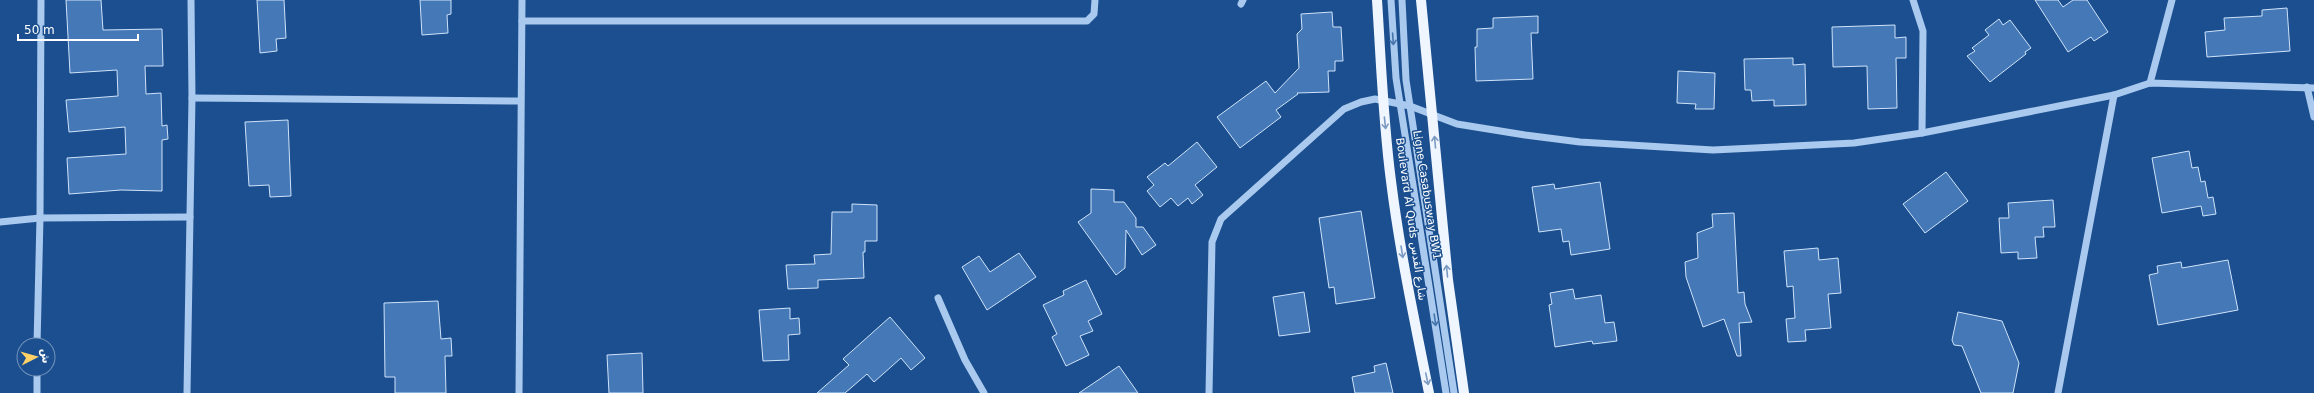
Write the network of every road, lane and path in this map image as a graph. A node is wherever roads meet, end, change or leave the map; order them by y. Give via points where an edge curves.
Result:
1 (41, 0) edge
2 (191, 0) edge
3 (522, 0) edge
4 (1095, 0) edge
5 (1378, 0) edge
6 (1391, 0) edge
7 (1402, 0) edge
8 (1421, 0) edge
9 (1914, 0) edge
10 (2172, 0) edge
11 (522, 20) junction
12 (2150, 83) junction
13 (2310, 88) edge
14 (2114, 95) junction
15 (192, 98) junction
16 (1383, 100) junction
17 (520, 101) junction
18 (1400, 104) junction
19 (1410, 106) junction
20 (1432, 115) junction
21 (2314, 117) edge
22 (1922, 133) junction
23 (190, 217) junction
24 (40, 218) junction
25 (0, 222) edge
26 (938, 298) dead end
27 (37, 337) edge
28 (37, 377) edge
29 (37, 393) edge
30 (187, 393) edge
31 (519, 393) edge
32 (984, 393) edge
33 (1209, 393) edge
34 (1430, 393) edge
35 (1446, 393) edge
36 (1454, 393) edge
37 (1464, 393) edge
38 (2058, 393) edge

1 - 24 street
2 - 15 street
3 - 11 street
4 - 11 street via 1094,14 1087,21
5 - 16 main road, Boulevard Al Quds شارع القدس
6 -> 18 street, Ligne Casabusway BW1
7 - 19 street, Ligne Casabusway BW1 via 1406,80
8 - 20 main road
9 - 22 street via 1923,31
10 - 12 street
11 - 17 street
12 - 13 street
12 - 14 street
13 - 21 street
14 - 22 street
14 - 38 street
15 - 17 street
15 - 23 street
16 - 18 street
16 - 33 street via 1360,102 1344,109 1221,219 1212,242
16 -> 34 main road, Boulevard Al Quds شارع القدس via 1391,181 1404,264
17 - 31 street
18 - 19 street
18 -> 35 street, Ligne Casabusway BW1
19 - 20 street
19 - 36 street, Ligne Casabusway BW1
20 - 22 street via 1458,124 1549,138 1713,150 1854,143
37 -> 20 main road via 1448,280
23 - 24 street
23 - 30 street
24 - 25 street
24 - 27 street
26 - 32 street via 962,353
28 - 29 street

